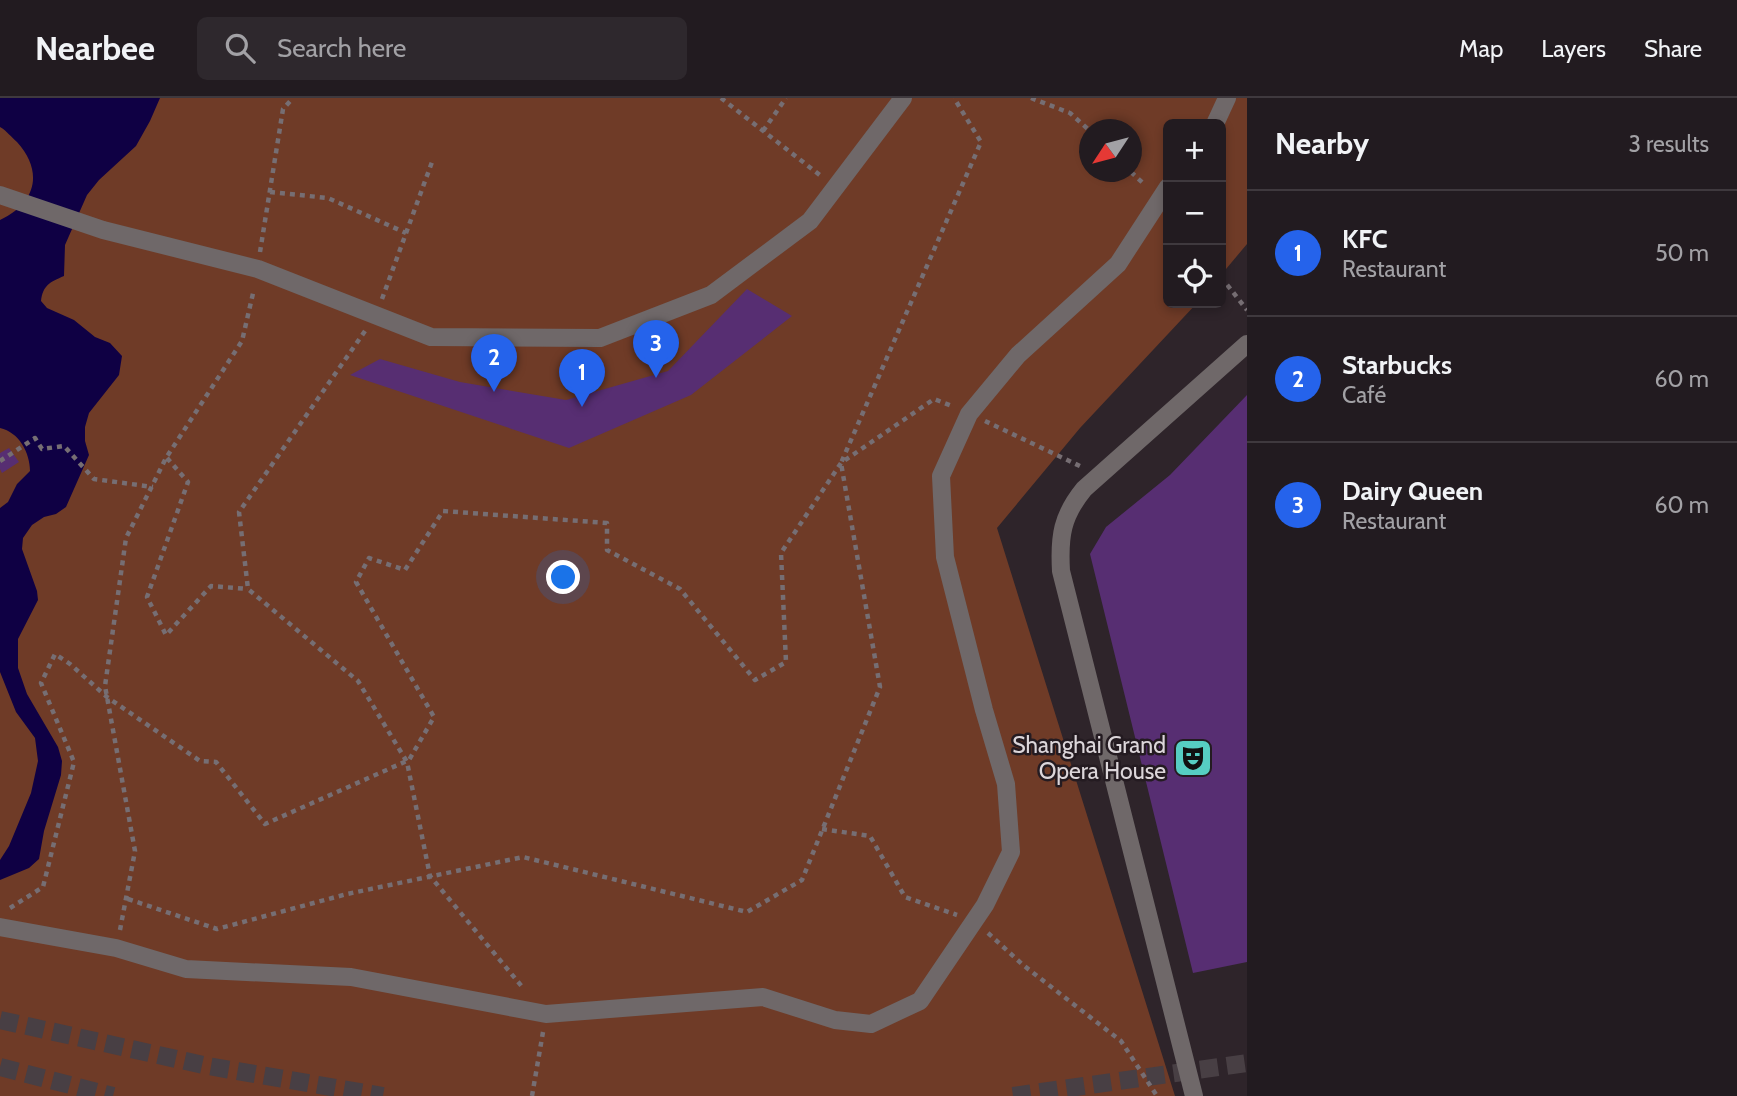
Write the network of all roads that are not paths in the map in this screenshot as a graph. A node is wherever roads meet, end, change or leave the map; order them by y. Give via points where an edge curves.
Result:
1 (903, 98) edge
2 (1227, 98) edge
3 (1217, 119) edge
4 (0, 195) edge
5 (1163, 195) edge
6 (1247, 344) edge
7 (0, 927) edge
8 (1194, 1096) edge

1 - 4 street via 810,221 711,295 600,338 431,337 258,269 103,230
2 - 3 street
5 - 7 street via 1118,264 1018,355 969,414 941,476 945,557 1006,784 1011,852 985,905 920,1001 871,1024 835,1020 763,997 545,1014 351,977 186,969 116,948
6 - 8 street via 1084,489 1070,506 1059,548 1061,571

